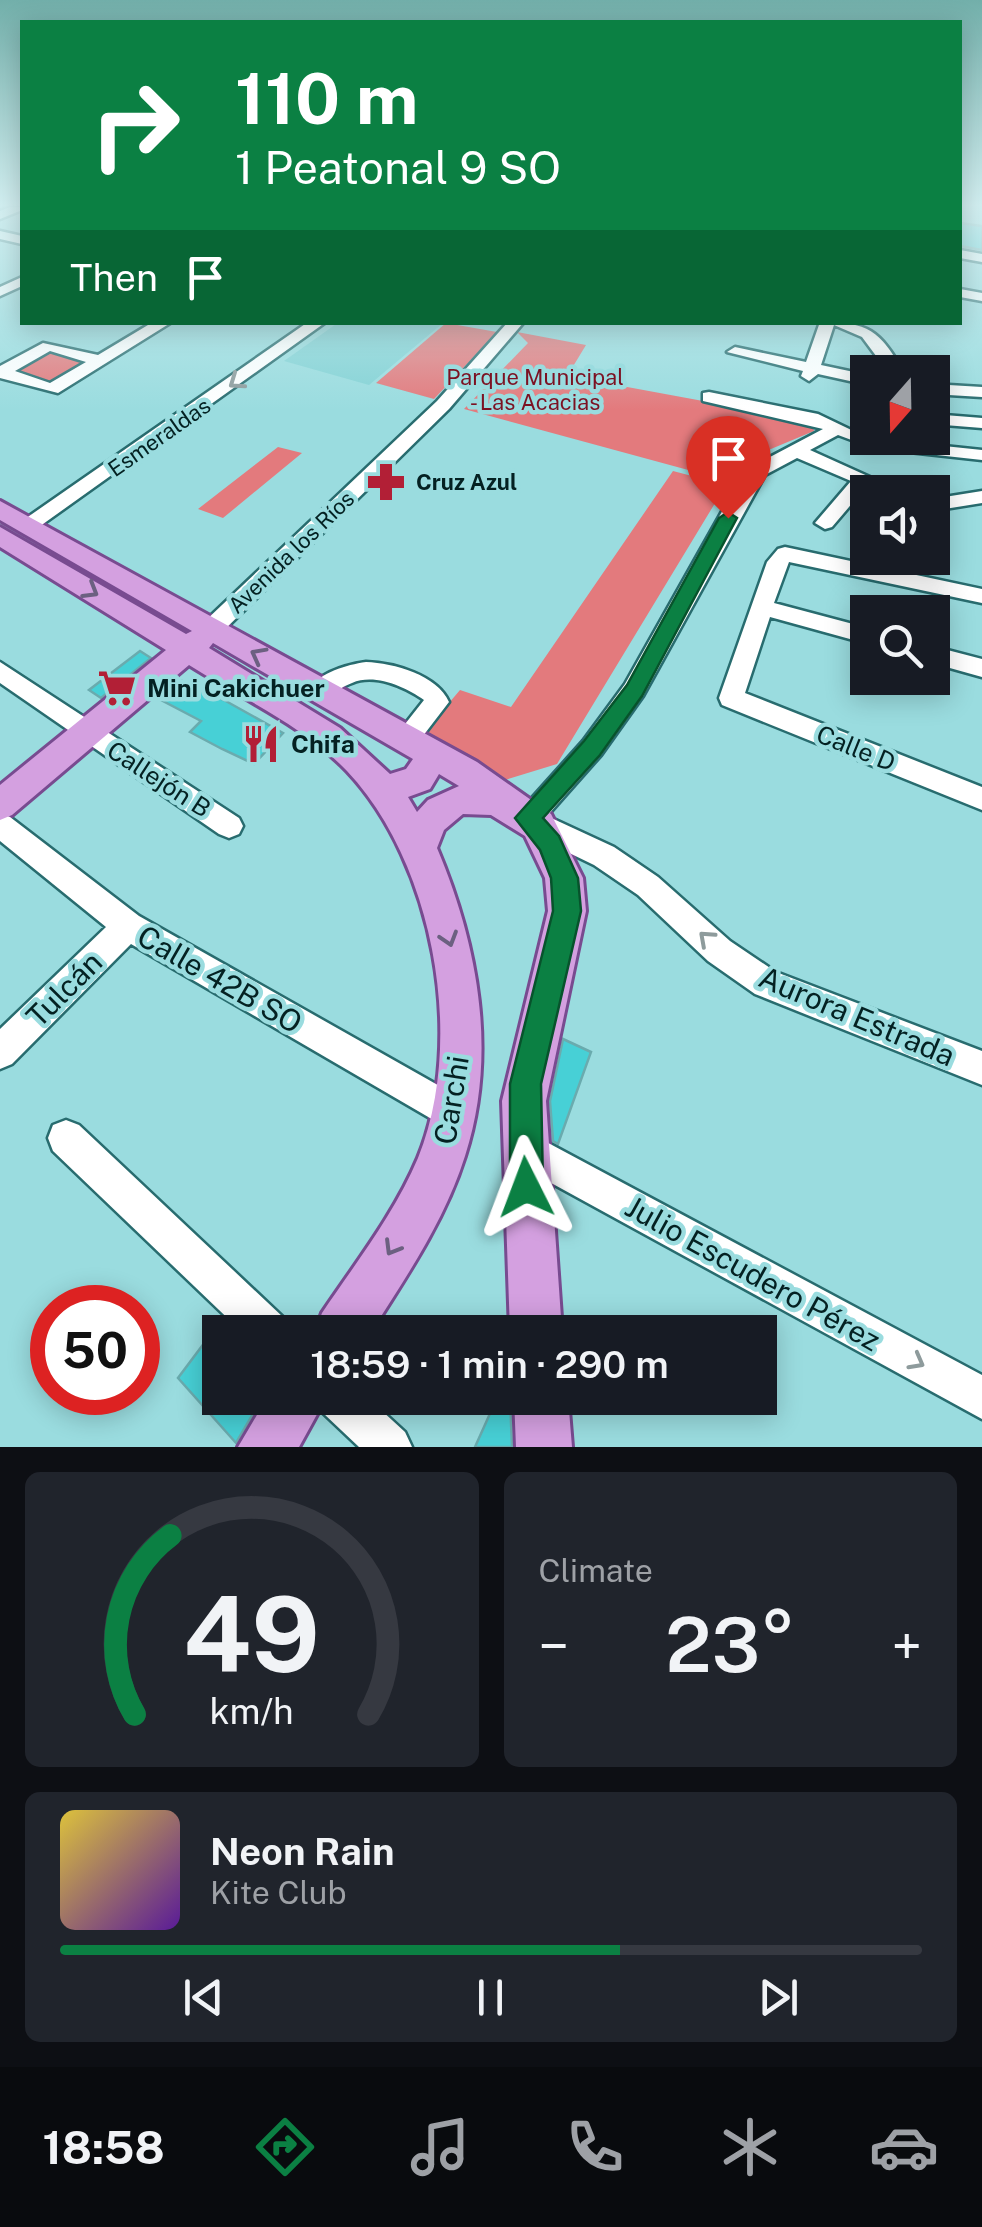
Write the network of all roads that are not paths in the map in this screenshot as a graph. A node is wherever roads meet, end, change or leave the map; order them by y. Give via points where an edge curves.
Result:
1 (161, 325) edge
2 (317, 325) edge
3 (513, 325) edge
4 (827, 325) edge
5 (850, 325) edge
6 (735, 352) dead end
7 (886, 355) edge
8 (100, 361) junction
9 (0, 372) edge
10 (810, 372) junction
11 (850, 378) edge
12 (950, 390) edge
13 (982, 392) edge
14 (710, 398) dead end
15 (950, 420) edge
16 (982, 423) edge
17 (838, 428) junction
18 (850, 432) edge
19 (797, 451) junction
20 (950, 451) edge
21 (854, 455) edge
22 (982, 456) edge
23 (836, 468) junction
24 (853, 475) edge
25 (850, 494) edge
26 (982, 497) edge
27 (950, 502) edge
28 (0, 509) edge
29 (825, 523) dead end
30 (9, 537) edge
31 (982, 596) edge
32 (762, 607) junction
33 (850, 631) edge
34 (200, 640) junction
35 (950, 659) edge
36 (982, 668) edge
37 (0, 671) edge
38 (321, 689) junction
39 (88, 732) junction
40 (421, 746) junction
41 (386, 790) junction
42 (982, 799) edge
43 (0, 805) edge
44 (528, 818) junction
45 (0, 823) edge
46 (229, 826) dead end
47 (420, 846) junction
48 (128, 926) junction
49 (0, 1052) edge
50 (982, 1068) edge
51 (454, 1113) junction
52 (66, 1138) dead end
53 (524, 1148) junction
54 (252, 1315) edge
55 (351, 1315) edge
56 (535, 1315) edge
57 (982, 1398) edge
58 (288, 1415) edge
59 (356, 1415) edge
60 (542, 1415) edge
61 (266, 1447) edge
62 (390, 1447) edge
63 (544, 1447) edge

1 - 8 street
2 -> 30 street, Esmeraldas
3 - 34 street, Avenida los Ríos via 443,406
4 - 10 street
5 - 7 street via 876,338
6 - 10 street
8 - 9 street via 48,346
8 - 9 street via 52,390
10 - 11 street
12 - 13 street
14 - 17 street
15 - 16 street
17 - 18 street
17 - 19 street
19 - 23 street
19 - 44 street via 758,471 744,487 634,690
20 - 22 street
21 - 23 street
23 - 24 street
25 - 29 street
26 - 27 street
28 - 30 main road
30 - 34 main road
31 - 32 street via 785,554
32 - 33 street
32 - 42 street, Calle D via 730,698
38 -> 34 main road
34 - 39 main road, Avenida los Ríos via 182,663
34 - 41 main road, Carchi
35 - 36 street
37 - 39 street, Callejón B
38 - 40 main road
38 - 40 street via 377,668 429,691 436,702
39 - 43 main road, Avenida los Ríos
39 - 45 main road, Avenida los Ríos
39 - 46 street, Callejón B
40 - 41 main road via 418,778
40 - 44 main road
41 - 47 main road, Carchi
44 - 47 main road via 477,797 455,800 436,810
50 -> 44 street, Aurora Estrada via 766,983 719,951 648,886
44 - 53 main road via 564,878 567,911 526,1084
45 - 48 street, Calle 42B SO
47 -> 51 main road, Carchi via 457,964 462,1057
48 - 49 street, Tulcán
48 - 51 street, Calle 42B SO
51 -> 55 main road, Carchi via 441,1158
52 - 54 street
53 - 56 main road
53 -> 57 street, Julio Escudero Pérez
58 - 61 main road
59 - 62 street
60 - 63 main road

